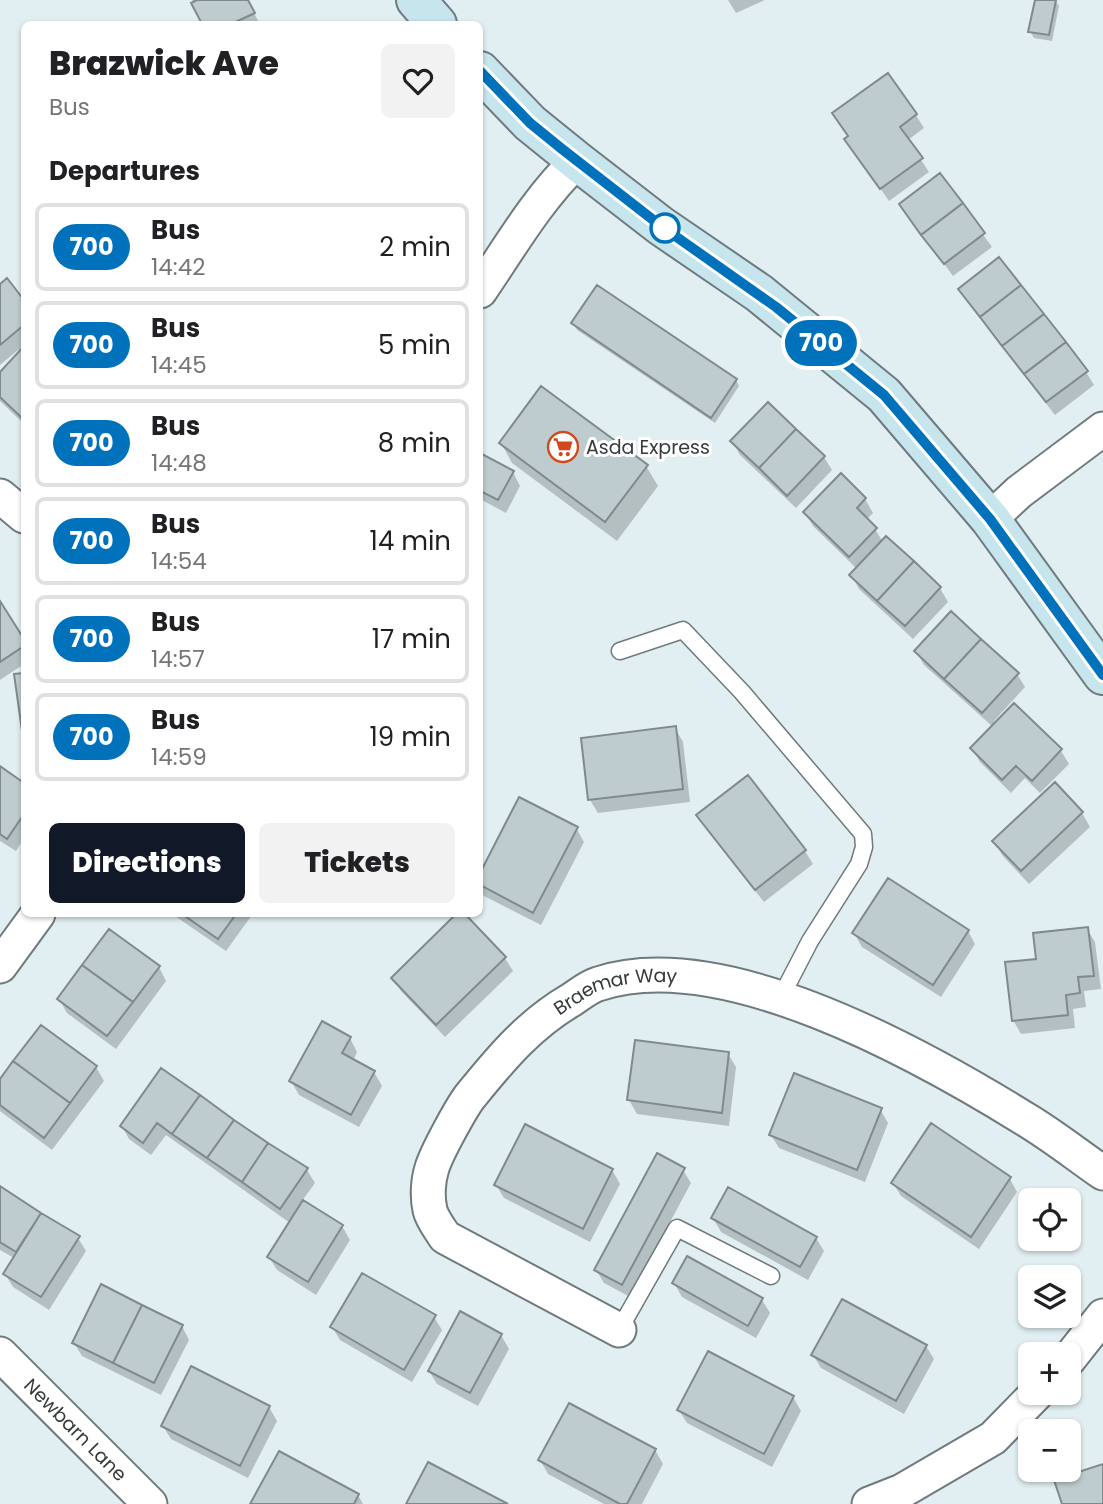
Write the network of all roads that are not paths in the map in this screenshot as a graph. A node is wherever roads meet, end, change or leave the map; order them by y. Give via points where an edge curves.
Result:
1 (416, 0) edge
2 (434, 21) edge
3 (483, 74) edge
4 (578, 161) junction
5 (483, 287) edge
6 (1103, 429) edge
7 (0, 496) edge
8 (21, 514) edge
9 (990, 519) junction
10 (620, 651) dead end
11 (1103, 675) edge
12 (36, 917) edge
13 (0, 966) edge
14 (781, 997) junction
15 (1103, 1173) edge
16 (771, 1276) dead end
17 (1103, 1316) edge
18 (619, 1330) joint
19 (1081, 1344) edge
20 (0, 1354) edge
21 (1025, 1405) edge
22 (904, 1497) edge
23 (150, 1504) edge
24 (869, 1504) edge

1 - 2 main road
3 - 4 main road via 530,123
4 - 5 street via 536,209
4 - 9 main road via 661,226 759,293 884,395
6 - 9 street
7 - 8 street
9 - 11 main road
10 - 14 lane via 683,630 863,834 859,864
12 - 13 street
14 - 15 street, Braemar Way via 927,1063 1027,1120
14 - 18 street, Braemar Way via 673,974 596,985 547,1014 513,1044 468,1098 432,1167 430,1211 445,1237
16 - 18 lane via 677,1228
17 - 19 street
20 - 23 street, Newbarn Lane
21 - 22 street via 993,1438
22 - 24 street

